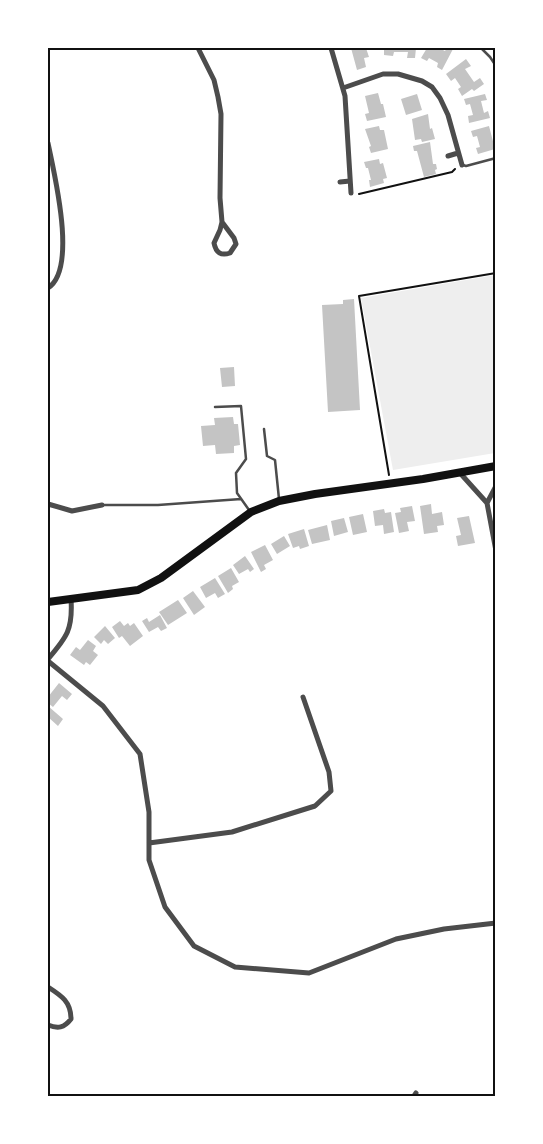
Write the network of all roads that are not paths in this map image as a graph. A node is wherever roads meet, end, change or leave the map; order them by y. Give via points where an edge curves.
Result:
1 (198, 48) edge
2 (331, 48) edge
3 (481, 48) edge
4 (496, 66) edge
5 (343, 88) junction
6 (48, 143) edge
7 (458, 153) junction
8 (448, 156) dead end
9 (496, 158) edge
10 (462, 165) joint
11 (350, 181) junction
12 (340, 182) dead end
13 (351, 193) road end
14 (222, 222) junction
15 (48, 288) edge
16 (215, 407) dead end
17 (264, 429) dead end
18 (496, 466) edge
19 (460, 473) junction
20 (496, 486) edge
21 (241, 499) junction
22 (279, 501) junction
23 (487, 502) junction
24 (48, 504) edge
25 (102, 505) joint
26 (251, 512) junction
27 (496, 551) edge
28 (71, 599) junction
29 (48, 602) edge
30 (48, 660) edge
31 (303, 697) dead end
32 (149, 843) junction
33 (496, 922) edge
34 (48, 988) edge
35 (48, 1025) edge

1 - 14 street via 214,80 218,97
2 - 5 street
3 - 4 lane
5 - 7 street via 383,74 398,74 422,81 440,98
5 - 11 street
6 - 15 street via 63,252 58,277
7 - 8 street
7 - 10 street
9 - 10 lane
11 - 12 street
11 - 13 street
14 - 14 street via 236,244 225,255 217,251 214,243
16 - 21 lane via 241,406 246,459 236,473 237,493
17 - 22 lane via 267,456 275,460
18 - 19 main road
19 - 22 main road
19 - 23 street
20 - 23 street
21 - 25 lane
21 - 26 lane
22 - 26 main road
23 - 27 street
24 - 25 street via 72,511
26 - 28 main road via 161,578 138,590
28 - 29 main road
28 - 30 street via 69,633
30 - 32 street via 103,706 140,754 149,812
31 - 32 street via 329,772 331,791 315,806 232,832
32 - 33 street via 150,860 165,907 194,946 235,967 308,973 396,939
34 - 35 street via 71,1008 71,1019 65,1026 56,1028

